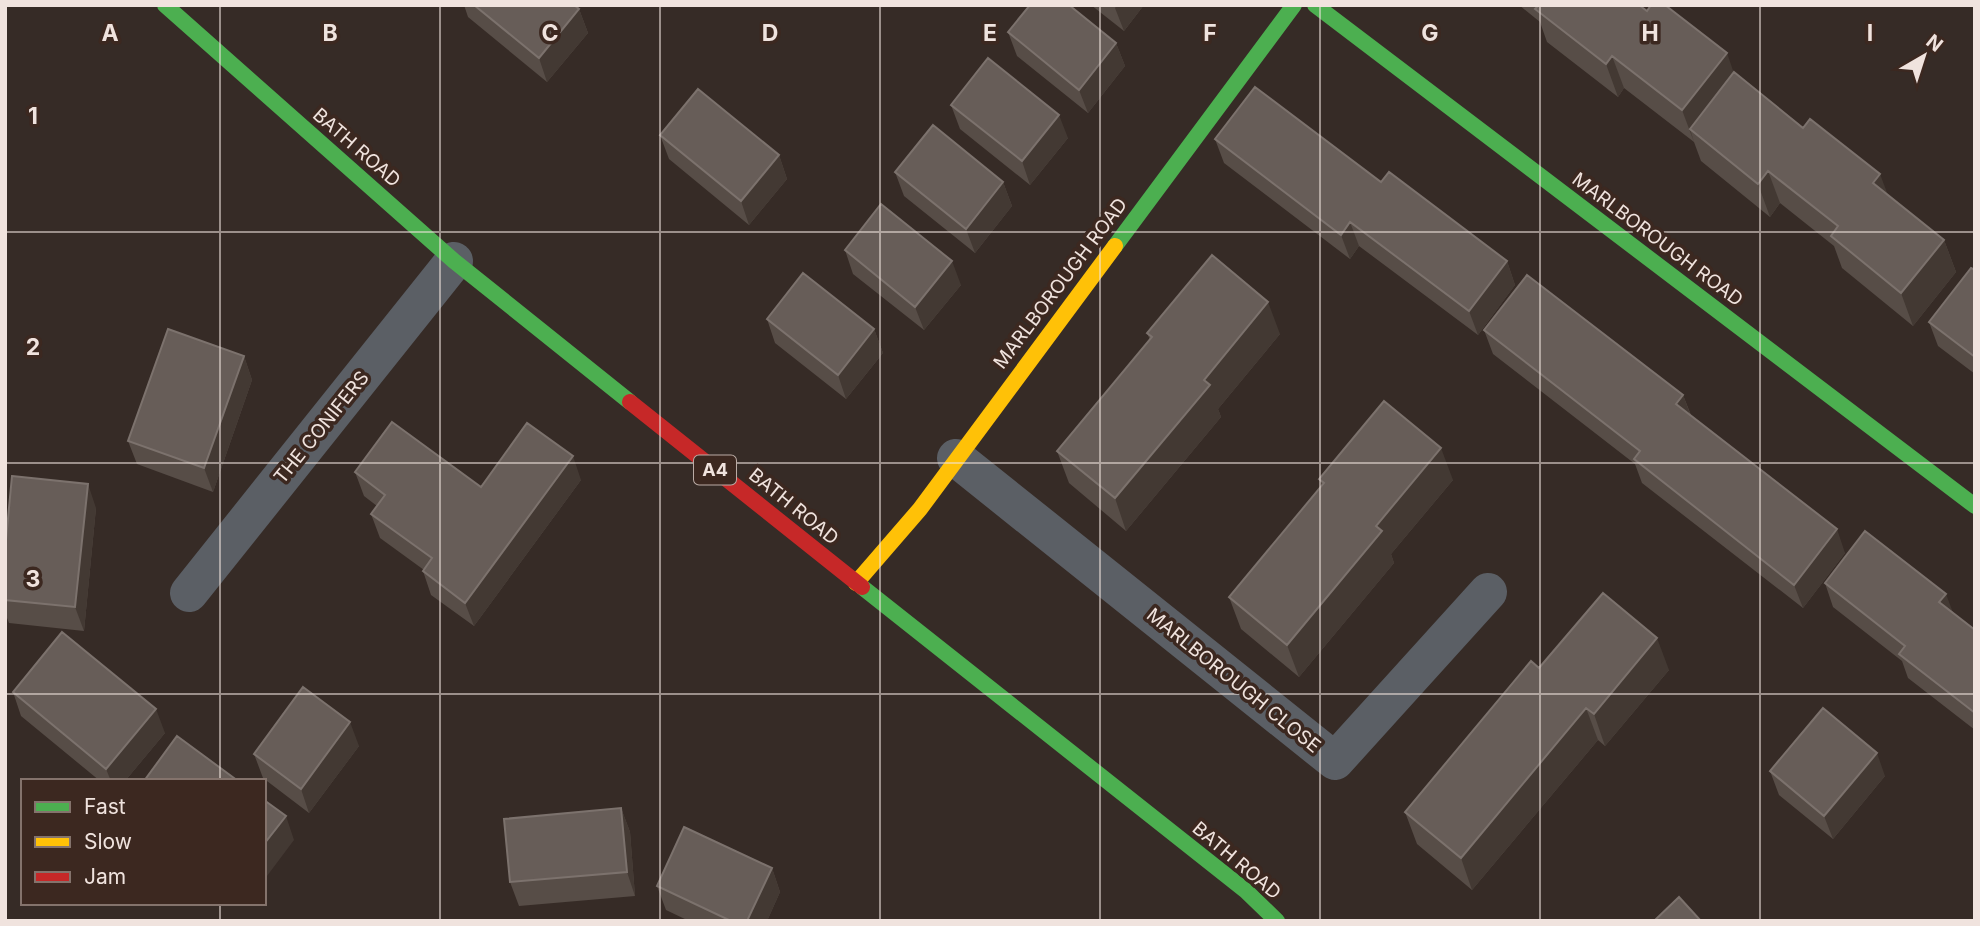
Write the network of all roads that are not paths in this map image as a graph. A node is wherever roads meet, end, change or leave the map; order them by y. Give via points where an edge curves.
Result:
1 (166, 5) edge
2 (1294, 5) edge
3 (1315, 5) edge
4 (454, 261) junction
5 (956, 458) junction
6 (1975, 506) edge
7 (856, 583) junction
8 (1488, 592) dead end
9 (189, 593) dead end
10 (1277, 921) edge

1 - 4 street, BATH ROAD / A4
2 - 5 street, MARLBOROUGH ROAD
3 - 6 street, MARLBOROUGH ROAD
4 - 7 street, BATH ROAD / A4
4 - 9 street, THE CONIFERS
5 - 7 street, MARLBOROUGH ROAD via 920,509
5 - 8 street, MARLBOROUGH CLOSE via 1335,761
7 - 10 street, BATH ROAD / A4 via 1246,891

